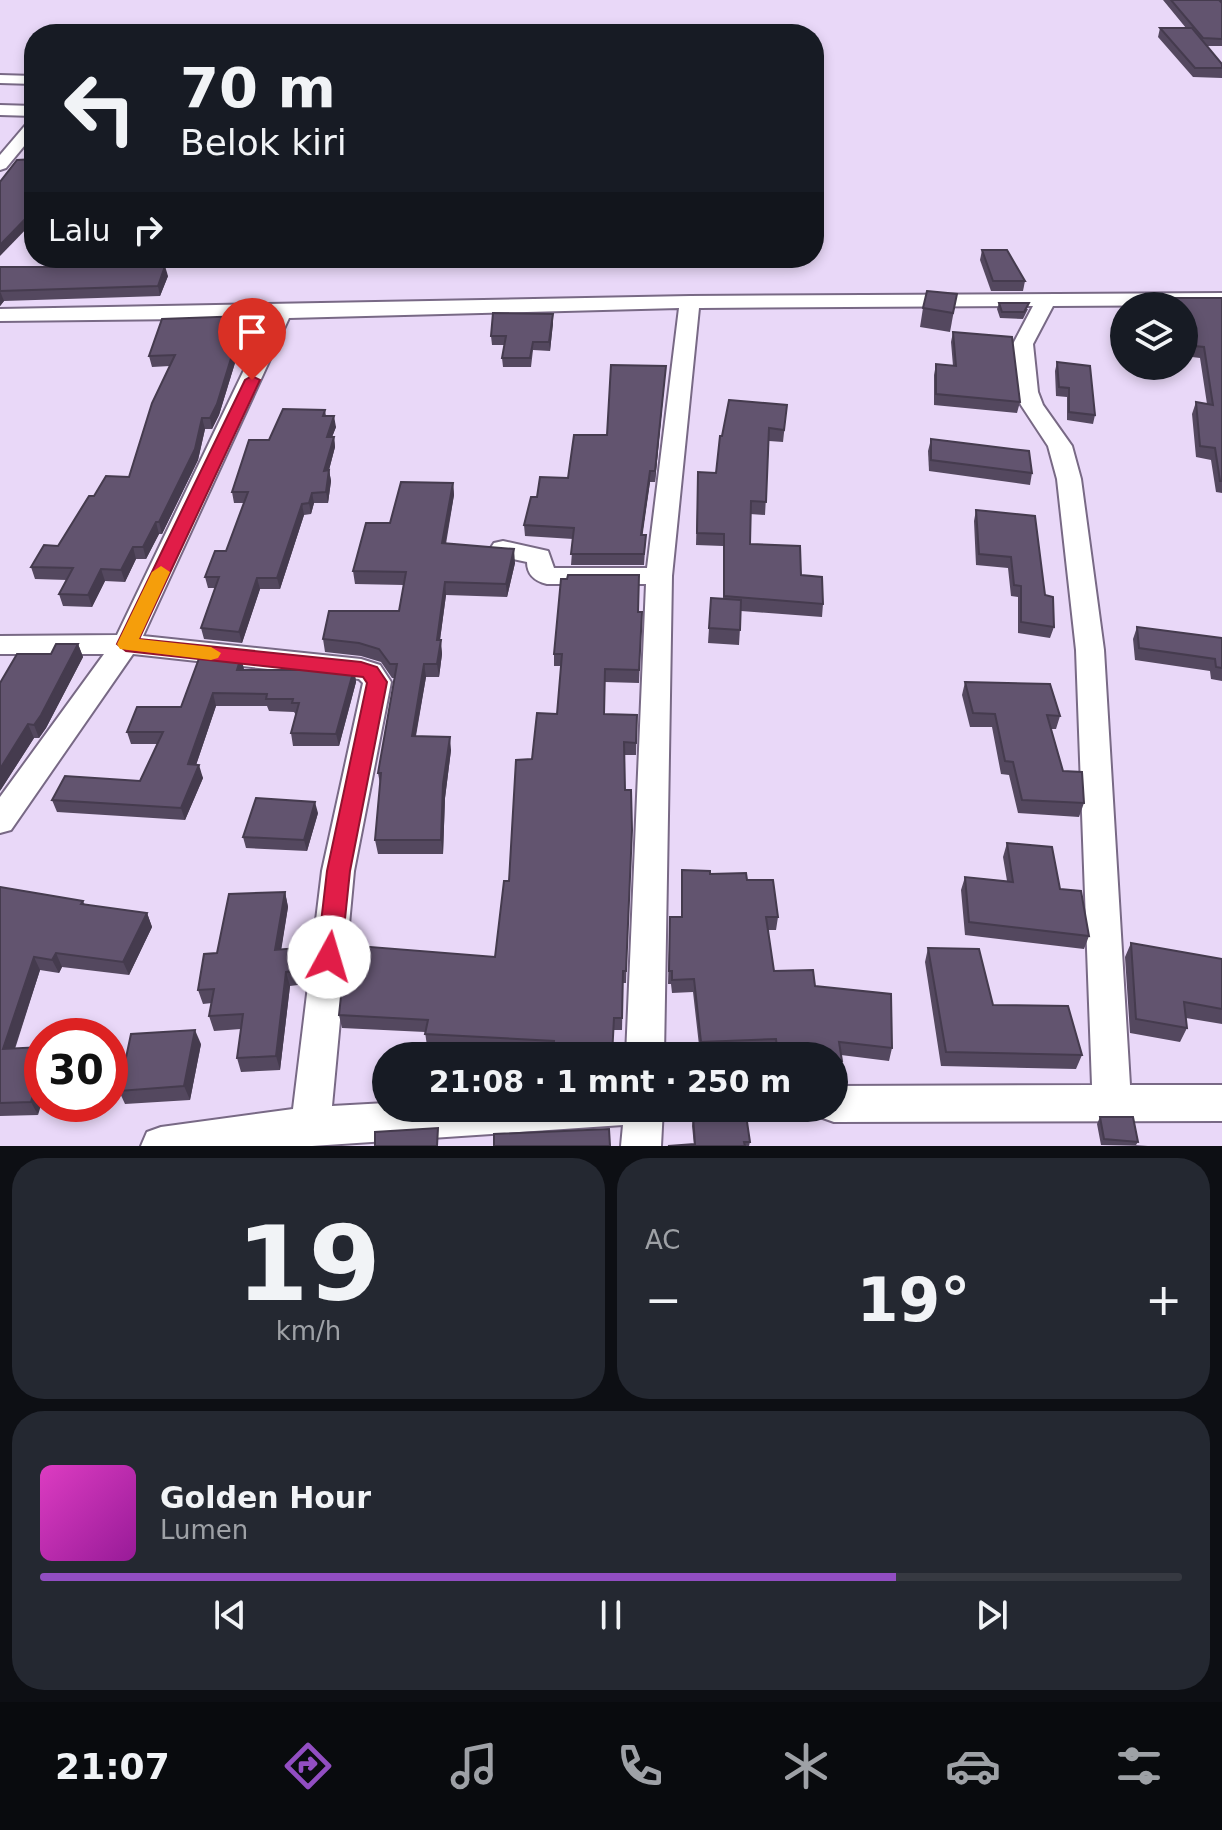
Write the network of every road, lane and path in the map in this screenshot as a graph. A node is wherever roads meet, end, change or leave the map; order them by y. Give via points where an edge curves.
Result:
1 (0, 79) edge
2 (24, 80) edge
3 (0, 110) edge
4 (24, 111) edge
5 (24, 136) edge
6 (0, 165) edge
7 (1222, 299) edge
8 (1046, 300) junction
9 (690, 302) junction
10 (282, 312) junction
11 (0, 315) edge
12 (503, 549) edge
13 (659, 576) junction
14 (126, 644) junction
15 (0, 645) edge
16 (0, 821) edge
17 (645, 1042) edge
18 (1112, 1101) junction
19 (1222, 1103) edge
20 (848, 1104) edge
21 (447, 1122) edge
22 (643, 1122) edge
23 (300, 1134) edge
24 (161, 1146) edge
25 (641, 1146) edge

1 - 2 street
3 - 4 street
5 - 6 street
7 - 8 street
8 - 9 street
8 - 18 street via 1023,344 1027,392 1060,446 1069,479 1089,635
9 - 10 street
9 - 13 street
10 - 11 street
10 - 14 street
12 - 13 street via 539,557 547,576
13 - 17 street
14 - 15 street
14 - 16 street
14 - 23 street via 361,669 377,682 338,871
18 - 19 street
18 - 20 street
21 - 23 street
22 - 25 street
23 - 24 street

